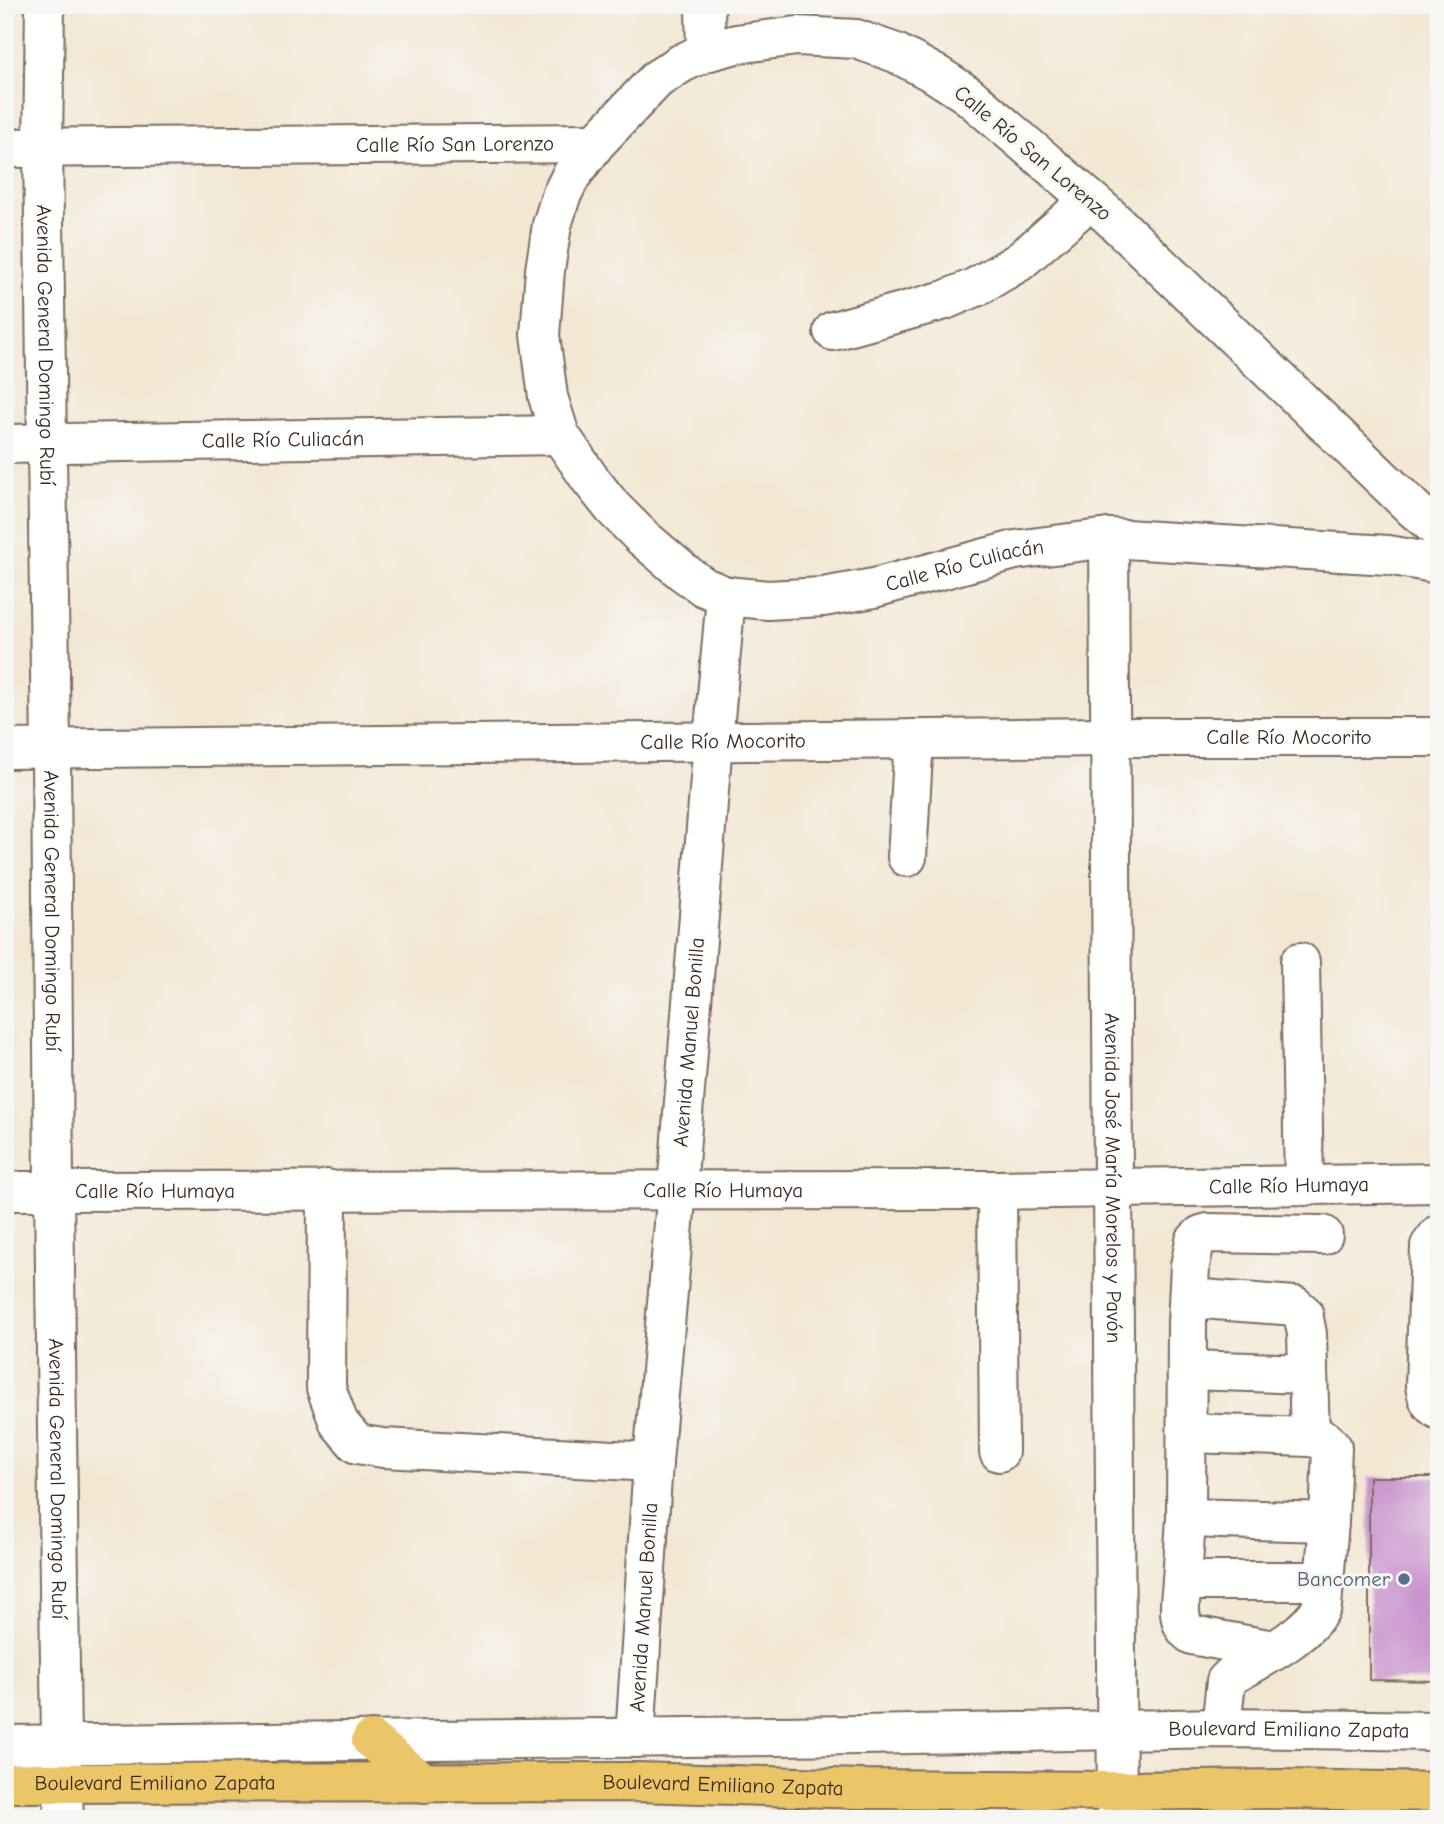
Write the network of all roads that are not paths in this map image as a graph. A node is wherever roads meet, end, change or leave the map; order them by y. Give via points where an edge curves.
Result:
1 (45, 5) edge
2 (705, 5) edge
3 (706, 52) junction
4 (596, 143) junction
5 (5, 148) edge
6 (43, 148) junction
7 (1090, 200) junction
8 (833, 331) dead end
9 (559, 435) junction
10 (5, 444) edge
11 (47, 444) junction
12 (1439, 530) edge
13 (1109, 538) junction
14 (1439, 564) edge
15 (726, 596) junction
16 (1111, 737) junction
17 (1439, 737) edge
18 (914, 739) junction
19 (713, 741) junction
20 (5, 749) edge
21 (51, 749) junction
22 (907, 857) dead end
23 (1300, 962) dead end
24 (1439, 1183) edge
25 (1304, 1186) junction
26 (327, 1189) junction
27 (677, 1189) junction
28 (1113, 1189) junction
29 (997, 1190) junction
30 (5, 1191) edge
31 (54, 1191) junction
32 (1439, 1234) edge
33 (1323, 1235) dead end
34 (1189, 1298) junction
35 (1188, 1370) junction
36 (1308, 1374) junction
37 (1439, 1410) edge
38 (1188, 1433) junction
39 (1310, 1437) junction
40 (999, 1452) dead end
41 (653, 1462) junction
42 (1186, 1518) junction
43 (1329, 1522) junction
44 (1182, 1581) junction
45 (1324, 1581) junction
46 (1273, 1650) junction
47 (1221, 1728) junction
48 (1116, 1730) junction
49 (1439, 1731) edge
50 (635, 1738) junction
51 (371, 1740) junction
52 (61, 1744) junction
53 (5, 1745) edge
54 (5, 1783) edge
55 (425, 1783) junction
56 (1284, 1789) junction
57 (1439, 1792) edge
58 (63, 1801) edge
59 (1117, 1805) edge
60 (1241, 1819) edge

1 - 6 street, Avenida General Domingo Rubí
2 - 3 street
3 - 4 street, Calle Río San Lorenzo via 657,79
3 - 7 street, Calle Río San Lorenzo via 759,40 810,36 856,39 896,53 968,95
4 - 6 street, Calle Río San Lorenzo
4 - 9 street, Calle Río Culiacán via 561,196 545,270 540,335 548,397
5 - 6 street, Calle Río San Lorenzo
6 - 11 street, Avenida General Domingo Rubí
7 - 8 street via 1018,262 976,288
7 - 12 street, Calle Río San Lorenzo
9 - 11 street, Calle Río Culiacán
9 - 15 street, Calle Río Culiacán via 642,537 683,572
10 - 11 street, Calle Río Culiacán
11 - 21 street, Avenida General Domingo Rubí
13 - 14 street, Calle Río Culiacán via 1388,555
13 - 15 street, Calle Río Culiacán via 1014,550 823,597 768,600
13 - 16 street, Avenida José María Morelos y Pavón
15 - 19 street, Avenida Manuel Bonilla
16 - 17 street, Calle Río Mocorito
16 - 18 street, Calle Río Mocorito
16 - 28 street, Avenida José María Morelos y Pavón
18 - 19 street, Calle Río Mocorito
18 - 22 street
19 - 21 street, Calle Río Mocorito
19 - 27 street, Avenida Manuel Bonilla
20 - 21 street, Calle Río Mocorito
21 - 31 street, Avenida General Domingo Rubí
23 - 25 street
24 - 25 street, Calle Río Humaya
25 - 28 street, Calle Río Humaya
26 - 27 street, Calle Río Humaya
26 - 31 street, Calle Río Humaya
26 - 41 street via 326,1388 339,1423 357,1444
27 - 29 street, Calle Río Humaya
27 - 41 street, Avenida Manuel Bonilla
28 - 29 street, Calle Río Humaya
28 - 48 street, Avenida José María Morelos y Pavón
29 - 40 street
30 - 31 street, Calle Río Humaya
31 - 52 street, Avenida General Domingo Rubí
32 - 37 street via 1430,1245 1425,1386 1428,1399
33 - 34 street via 1201,1234 1192,1254
34 - 35 street
34 - 36 street via 1295,1306 1306,1323
35 - 36 street
35 - 38 street
36 - 39 street
38 - 39 street
38 - 42 street
39 - 43 street via 1332,1447
41 - 50 street, Avenida Manuel Bonilla
42 - 43 street
42 - 44 street
43 - 45 street
44 - 45 street
44 - 46 street via 1180,1611 1186,1631
45 - 46 street via 1317,1616
46 - 47 street via 1226,1681
47 - 48 street, Boulevard Emiliano Zapata
47 - 49 street, Boulevard Emiliano Zapata
48 - 50 street, Boulevard Emiliano Zapata
48 - 59 street, Avenida José María Morelos y Pavón
50 - 51 street, Boulevard Emiliano Zapata
51 - 52 street, Boulevard Emiliano Zapata
51 - 55 main road
52 - 53 street, Boulevard Emiliano Zapata
52 - 58 street, Avenida General Domingo Rubí
54 - 58 main road, Boulevard Emiliano Zapata
55 - 58 main road, Boulevard Emiliano Zapata
55 - 59 main road, Boulevard Emiliano Zapata via 639,1782 861,1789
56 - 57 main road, Boulevard Emiliano Zapata
56 - 59 main road, Boulevard Emiliano Zapata
56 - 60 main road

